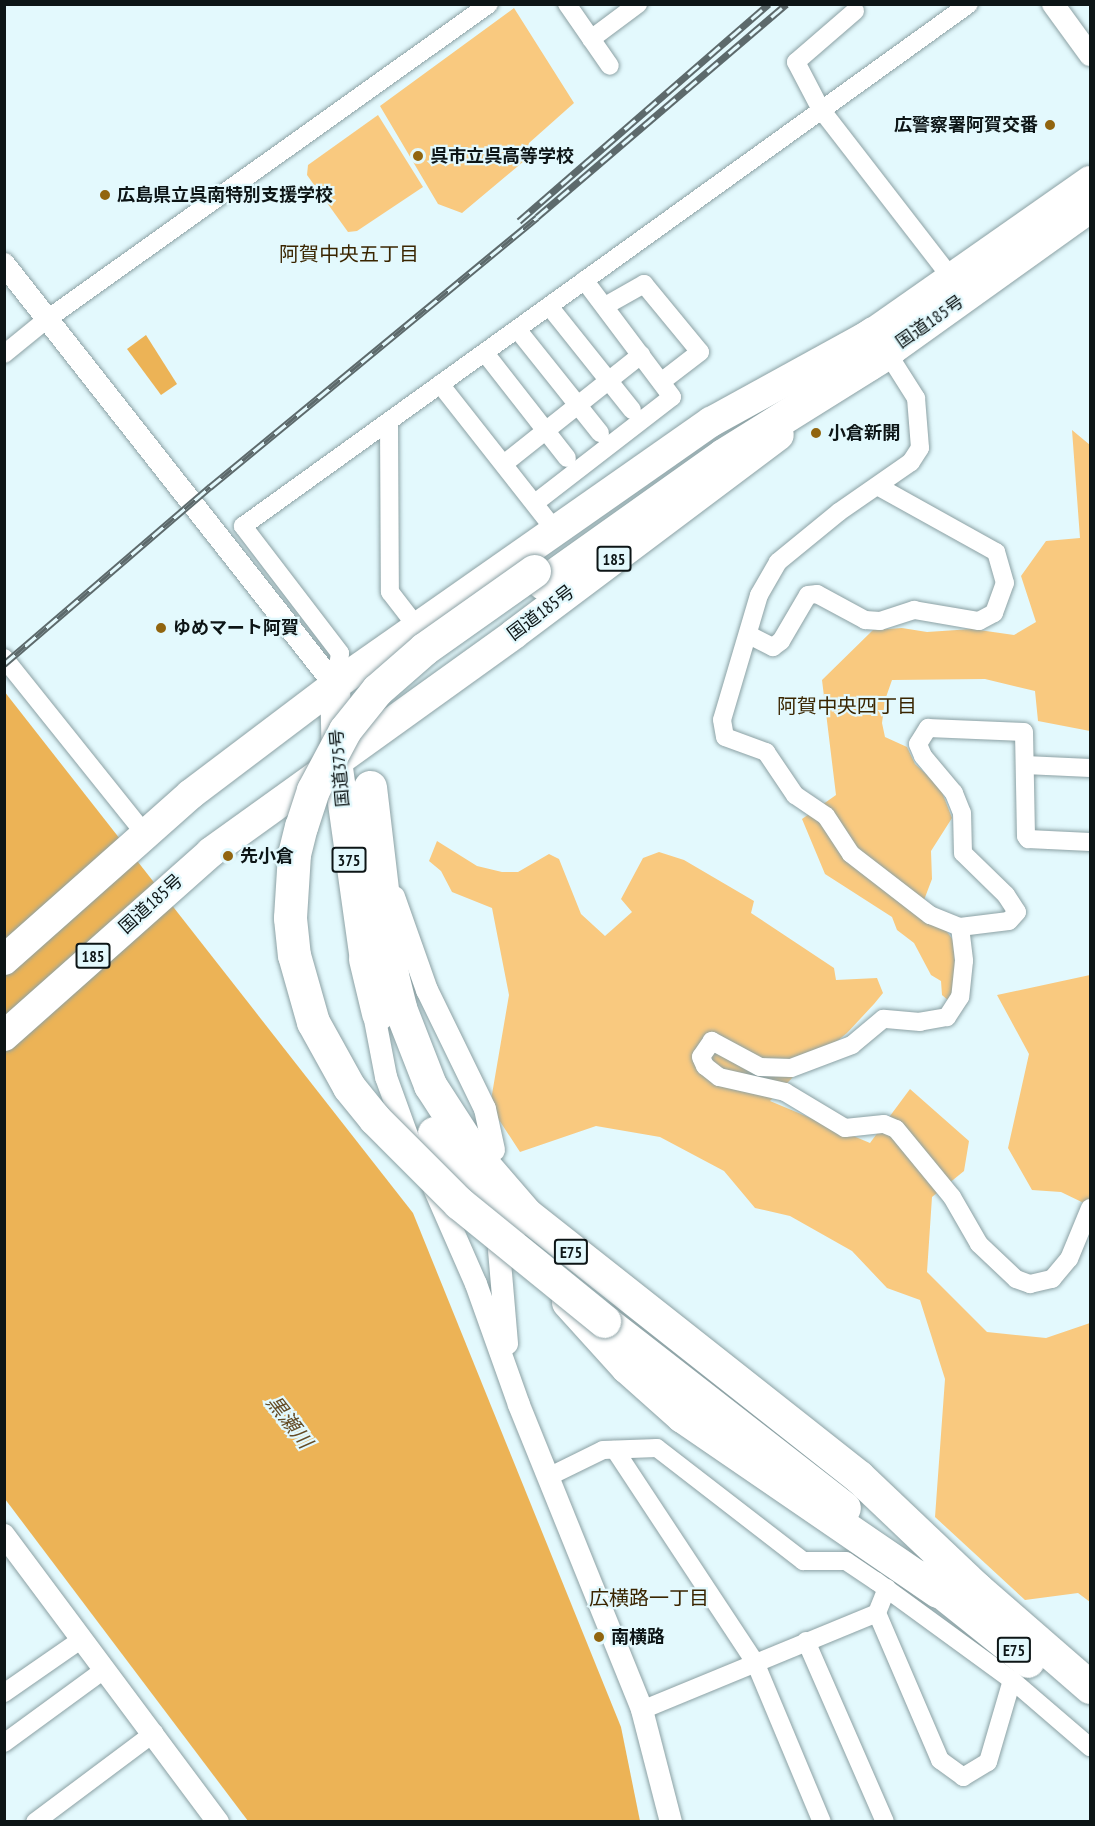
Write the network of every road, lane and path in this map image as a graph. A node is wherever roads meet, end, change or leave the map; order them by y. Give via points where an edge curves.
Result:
1 (489, 4) edge
2 (567, 4) edge
3 (638, 4) edge
4 (969, 4) edge
5 (1053, 4) edge
6 (855, 11) dead end
7 (591, 39) junction
8 (1090, 55) edge
9 (610, 66) dead end
10 (820, 108) junction
11 (1090, 181) edge
12 (1090, 208) edge
13 (4, 264) edge
14 (952, 279) junction
15 (584, 280) junction
16 (549, 306) junction
17 (605, 306) junction
18 (46, 320) junction
19 (517, 329) junction
20 (880, 342) junction
21 (485, 353) junction
22 (4, 354) edge
23 (641, 355) junction
24 (608, 380) junction
25 (661, 382) junction
26 (440, 384) junction
27 (578, 404) junction
28 (632, 410) dead end
29 (389, 422) junction
30 (544, 430) junction
31 (600, 433) dead end
32 (567, 458) dead end
33 (505, 463) junction
34 (879, 487) junction
35 (535, 503) junction
36 (554, 529) junction
37 (539, 577) junction
38 (417, 627) junction
39 (749, 635) junction
40 (4, 658) edge
41 (335, 685) junction
42 (367, 741) junction
43 (337, 761) junction
44 (1025, 765) junction
45 (1090, 768) edge
46 (370, 787) junction
47 (138, 839) junction
48 (1090, 842) edge
49 (960, 927) junction
50 (365, 959) junction
51 (4, 960) edge
52 (4, 1036) edge
53 (494, 1150) dead end
54 (474, 1192) junction
55 (1090, 1208) edge
56 (500, 1250) dead end
57 (609, 1314) junction
58 (519, 1405) junction
59 (615, 1450) junction
60 (548, 1477) junction
61 (4, 1535) edge
62 (887, 1588) junction
63 (976, 1588) junction
64 (938, 1591) junction
65 (877, 1613) junction
66 (82, 1639) junction
67 (806, 1641) junction
68 (755, 1662) junction
69 (105, 1670) junction
70 (1012, 1680) junction
71 (1090, 1687) edge
72 (4, 1694) edge
73 (1090, 1706) edge
74 (642, 1710) junction
75 (154, 1733) junction
76 (4, 1743) edge
77 (1090, 1747) edge
78 (35, 1821) edge
79 (218, 1821) edge
80 (671, 1821) edge
81 (822, 1821) edge
82 (885, 1821) edge

1 - 18 street
2 - 7 street
3 - 7 street
4 - 10 street
5 - 8 street
6 - 10 street via 796,62
7 - 9 street
10 - 14 street
10 - 15 street
11 - 14 highway, 国道185号 / 185
12 - 20 highway, 国道185号 / 185
13 - 18 street
14 - 20 highway, 国道185号 / 185
15 - 16 street
15 - 17 street
16 - 19 street
16 - 24 street
17 - 23 street
17 - 25 street via 644,284 700,352
18 - 22 street
18 - 41 street
19 - 21 street
19 - 27 street
20 - 34 street via 916,398 920,448 911,462
20 - 36 highway, 国道185号 / 185 via 711,422
20 - 37 highway
20 - 42 highway, 国道185号 / 185
21 - 26 street
21 - 30 street
23 - 24 street
23 - 25 street
24 - 27 street
24 - 28 street
25 - 35 street via 672,397
26 - 29 street
26 - 33 street
27 - 30 street
27 - 31 street
29 - 38 street via 390,592
29 - 41 street via 378,426 243,526 340,653
30 - 32 street
30 - 33 street
33 - 35 street
34 - 39 street via 839,512 778,562 759,596
34 - 39 street via 996,552 1005,583 994,613 979,621 914,610 880,621 865,620 817,594 808,596 781,641 773,647
35 - 36 street
36 - 38 highway, 国道185号 / 185
37 - 54 highway via 383,708 352,748 328,792 310,854 307,919 328,1011 348,1049 386,1103
37 - 57 highway, bridge via 424,649 377,690 345,730 313,790 301,826 294,854 290,918 294,955 313,1022 349,1087 375,1119 459,1203
38 - 41 highway, 国道185号 / 185
39 - 49 street via 722,720 724,737 766,752 795,795 826,816 851,854 930,915
40 - 47 street
41 - 42 highway, 国道375号
41 - 43 highway, 国道375号 / 375
41 - 47 highway, 国道185号 / 185
42 - 43 highway, 国道185号 / 185
42 - 46 highway, 国道375号
43 - 50 highway, 国道375号 / 375
43 - 52 highway, 国道185号 / 185 via 181,876
44 - 45 street
44 - 48 street via 1028,839
44 - 49 street via 1024,732 1020,729 942,725 928,728 920,735 923,756 954,793 962,813 963,853 1011,900 1017,912 1009,921
46 - 53 street via 384,860 408,942 481,1100
46 - 63 highway, E75 via 392,975 400,1008 430,1085 476,1156 526,1214 859,1477
47 - 51 highway, 国道185号 / 185
49 - 55 street via 963,981 958,1002 947,1017 920,1023 883,1019 852,1045 791,1068 751,1064 712,1041 703,1051 705,1066 731,1081 792,1095 845,1128 884,1124 896,1130 952,1197 979,1244 1016,1279 1030,1284 1052,1279 1069,1258
50 - 54 highway, E75 via 380,1018 402,1077 445,1152
50 - 58 street via 374,1020 395,1110 476,1284
54 - 57 highway
54 - 64 highway, E75 via 514,1242 650,1390 744,1461
56 - 58 street via 506,1330
57 - 63 highway
57 - 64 highway via 817,1484
58 - 60 street
59 - 60 street via 588,1456
59 - 62 street via 657,1448 803,1561 846,1561
59 - 68 street
60 - 74 street
61 - 66 street
62 - 65 street
62 - 70 street
63 - 71 highway, E75
64 - 73 highway, E75
65 - 67 street
65 - 70 street via 940,1760 963,1777 988,1762
66 - 69 street
66 - 72 street
67 - 68 street
67 - 82 street
68 - 74 street
68 - 81 street
69 - 75 street
69 - 76 street
70 - 77 street
74 - 80 street
75 - 78 street
75 - 79 street

